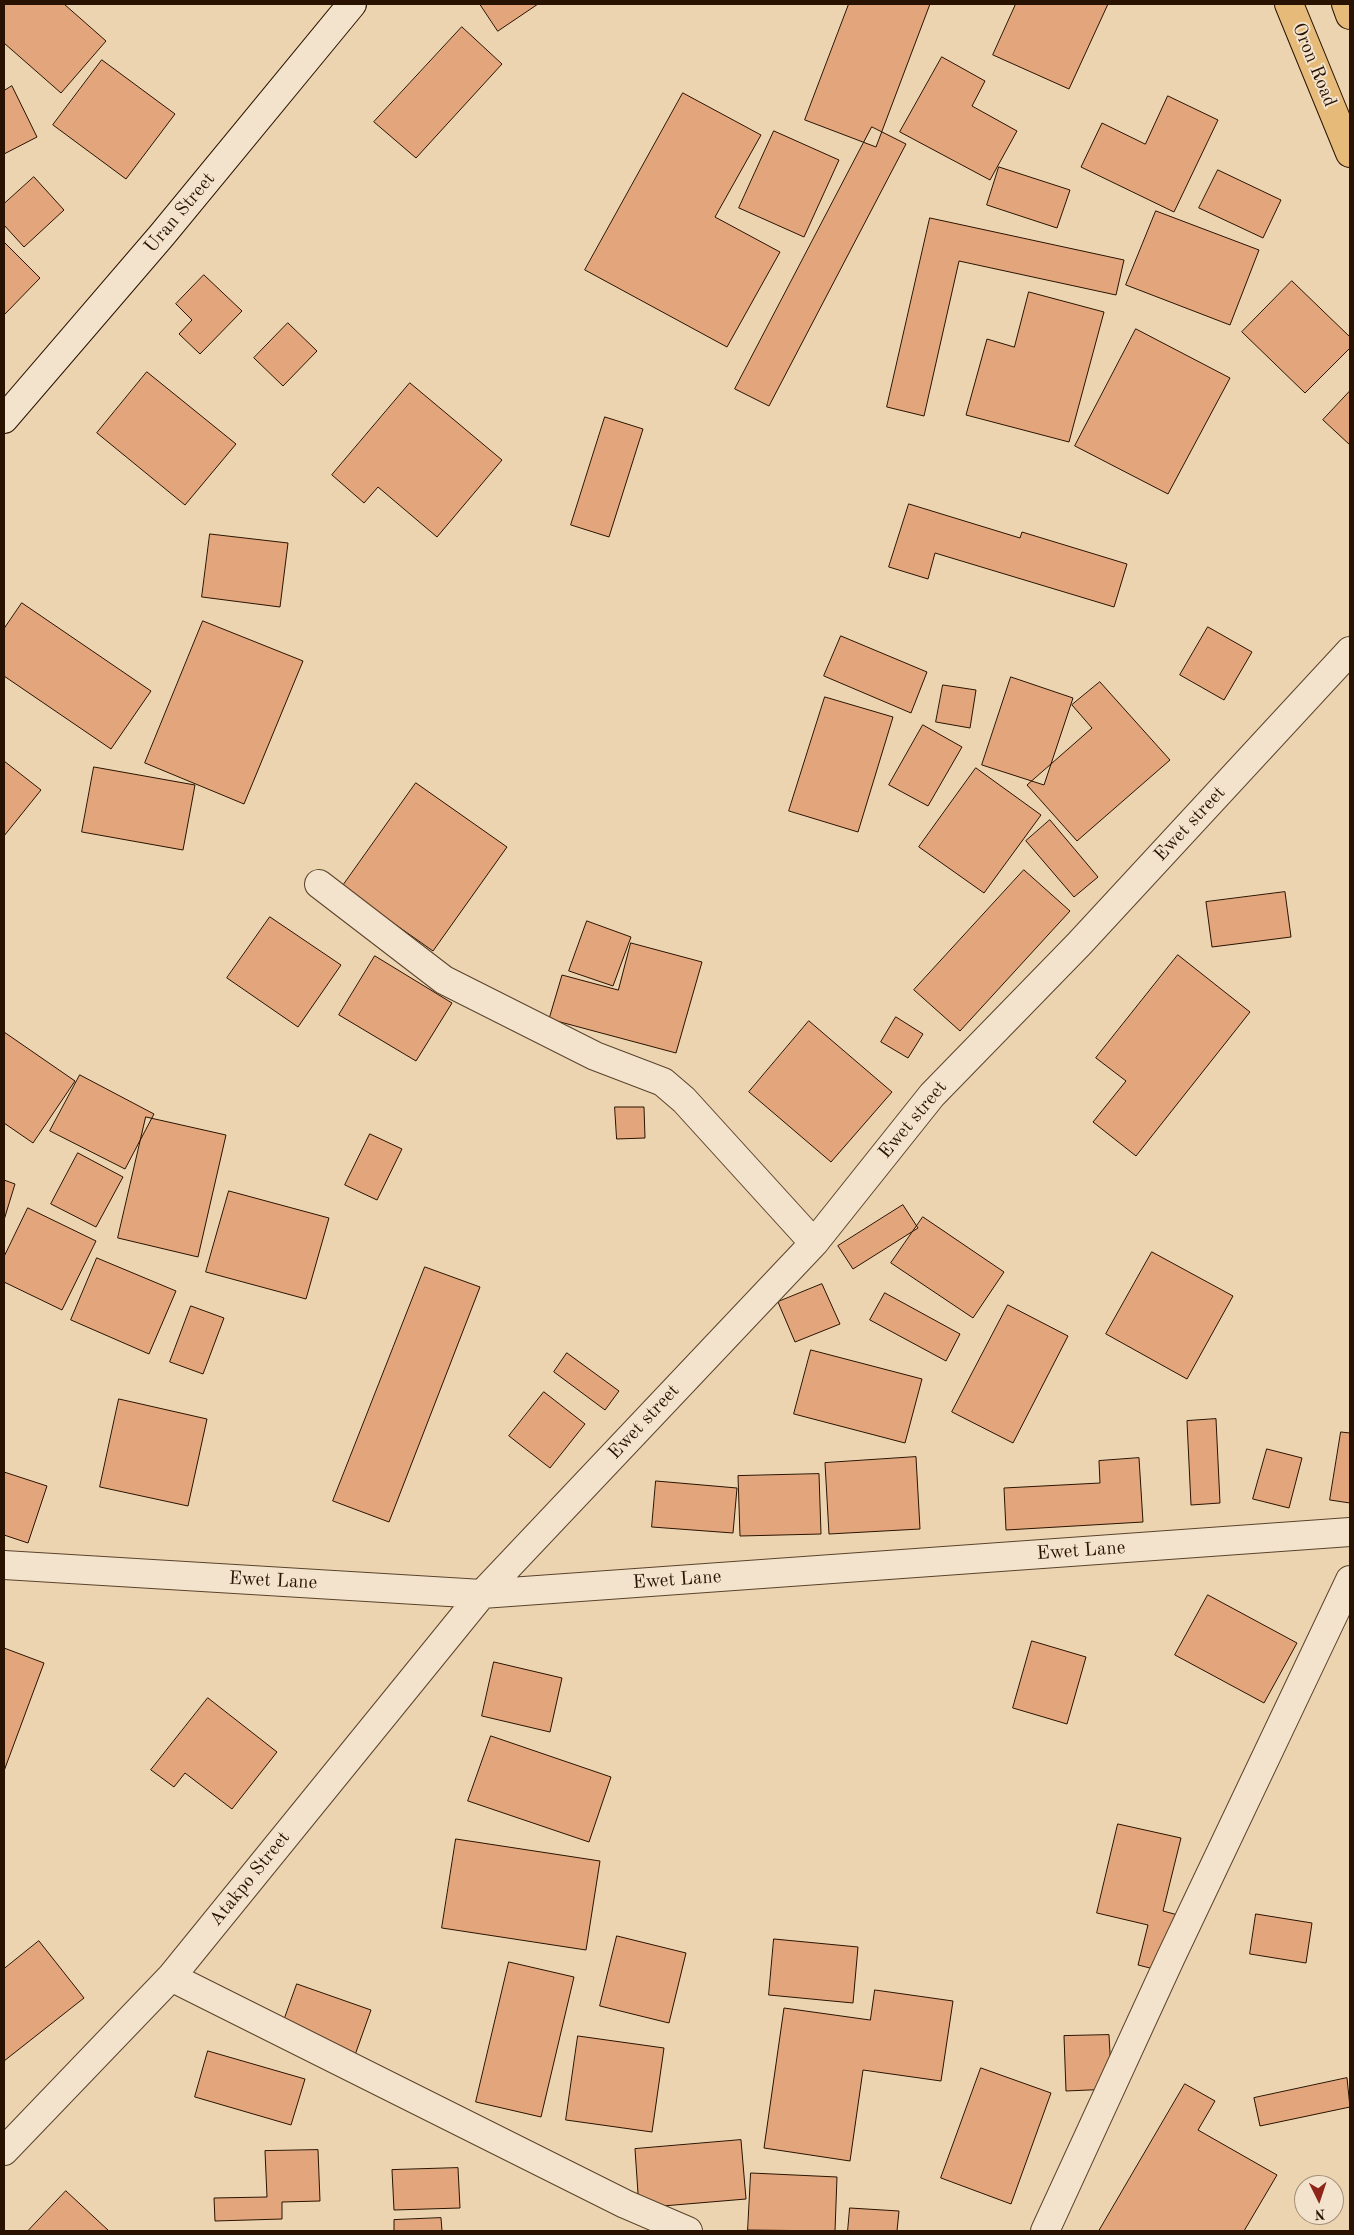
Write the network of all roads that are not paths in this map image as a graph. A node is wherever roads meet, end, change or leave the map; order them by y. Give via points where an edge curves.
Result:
1 (352, 4) edge
2 (1289, 4) edge
3 (1346, 4) edge
4 (1350, 15) edge
5 (1350, 154) edge
6 (4, 419) edge
7 (1350, 651) edge
8 (319, 884) dead end
9 (814, 1243) junction
10 (1350, 1532) edge
11 (4, 1565) edge
12 (1350, 1580) edge
13 (482, 1594) junction
14 (170, 1977) junction
15 (4, 2151) edge
16 (688, 2231) edge
17 (1045, 2231) edge

1 - 6 street, Uran Street via 162,235
2 - 5 highway, Oron Road
3 - 4 highway
7 - 9 street, Ewet street via 1079,944 932,1095
8 - 9 street via 444,980 595,1056 663,1082 684,1100
9 - 13 street, Ewet street
10 - 13 street, Ewet Lane
11 - 13 street, Ewet Lane
12 - 17 street
13 - 14 street, Atakpo Street
14 - 15 street, Atakpo Street
14 - 16 street via 626,2204

